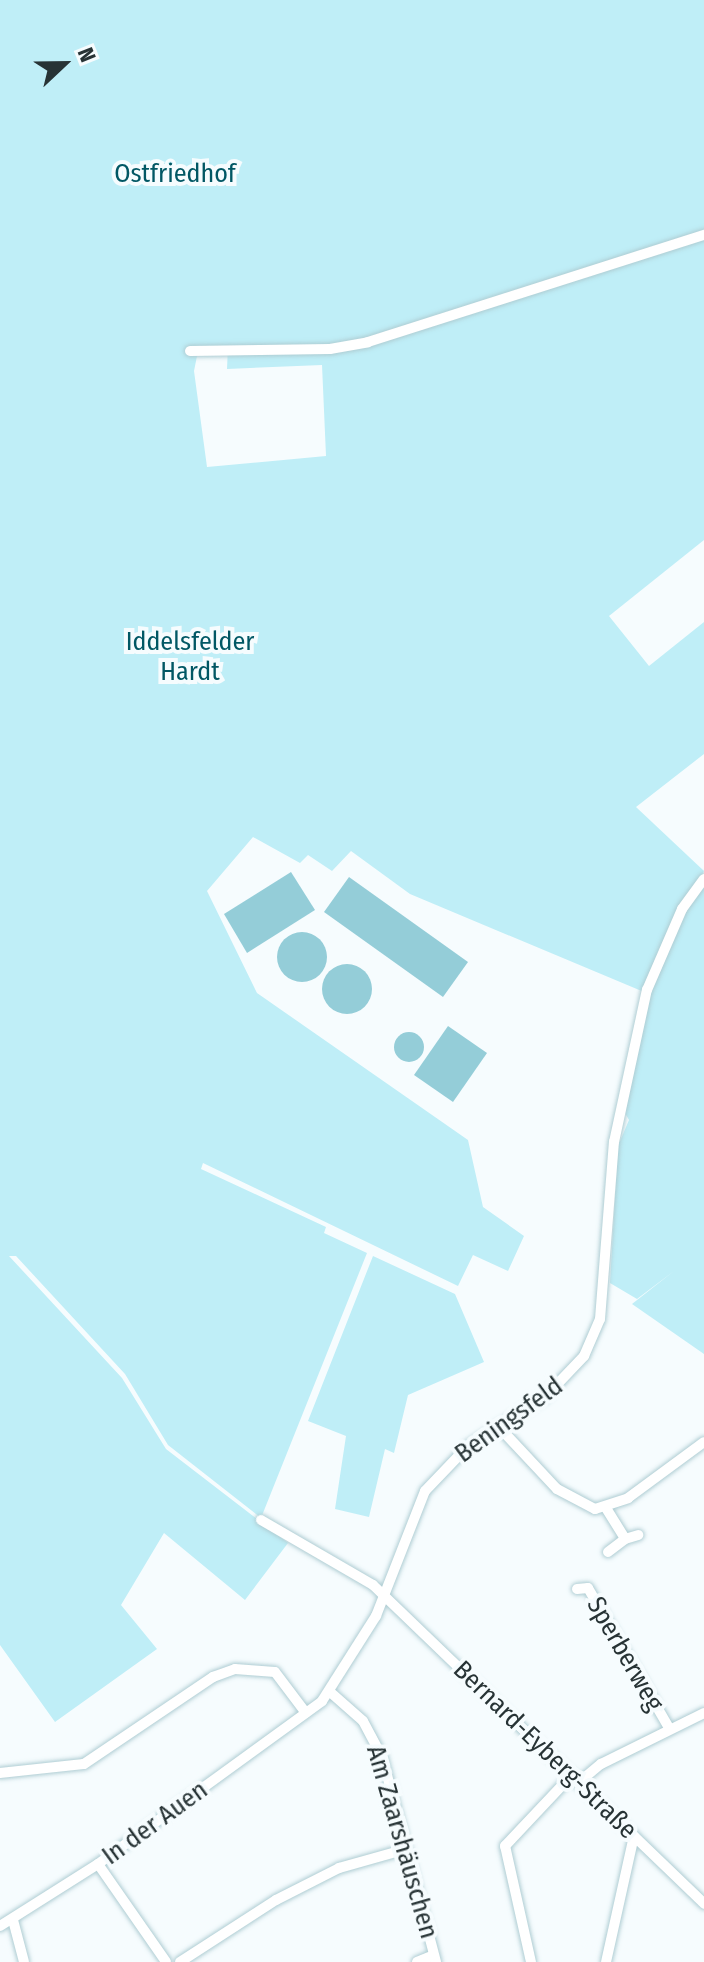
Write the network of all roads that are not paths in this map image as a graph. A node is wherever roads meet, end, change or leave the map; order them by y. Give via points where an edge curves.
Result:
1 (704, 235) edge
2 (190, 351) dead end
3 (704, 879) edge
4 (499, 1427) junction
5 (704, 1442) edge
6 (606, 1508) junction
7 (261, 1520) dead end
8 (638, 1535) dead end
9 (625, 1539) junction
10 (608, 1552) dead end
11 (577, 1589) dead end
12 (384, 1598) junction
13 (329, 1691) junction
14 (306, 1713) junction
15 (704, 1713) edge
16 (669, 1728) junction
17 (0, 1773) edge
18 (575, 1779) junction
19 (634, 1836) junction
20 (403, 1850) junction
21 (98, 1864) junction
22 (704, 1904) edge
23 (13, 1920) junction
24 (0, 1926) edge
25 (435, 1959) edge
26 (24, 1962) edge
27 (166, 1962) edge
28 (180, 1962) edge
29 (417, 1962) edge
30 (531, 1962) edge
31 (606, 1962) edge

1 - 2 street via 368,342 330,349
3 - 4 street, Beningsfeld via 682,909 647,990 614,1142 600,1319 568,1377
4 - 6 street via 557,1489 579,1505
4 - 12 street, Beningsfeld via 448,1464 425,1491 408,1521
5 - 6 street
6 - 9 street
7 - 12 street, Bernard-Eyberg-Straße via 321,1559 355,1571
8 - 9 street
9 - 10 street
11 - 16 street, Sperberweg via 588,1588
12 - 13 street, Beningsfeld
12 - 18 street, Bernard-Eyberg-Straße
13 - 14 street, Beningsfeld
13 - 20 street, Am Zaarshäuschen via 373,1736
14 - 17 street via 275,1672 235,1669 213,1677 84,1764
14 - 21 street, In der Auen
15 - 16 street
16 - 18 street
18 - 19 street, Bernard-Eyberg-Straße
18 - 30 street via 505,1846
19 - 22 street, Bernard-Eyberg-Straße
19 - 31 street
20 - 25 street, Am Zaarshäuschen
20 - 28 street via 339,1868 276,1900
21 - 23 street, In der Auen
21 - 27 street
23 - 24 street, In der Auen
23 - 26 street
25 - 29 street

